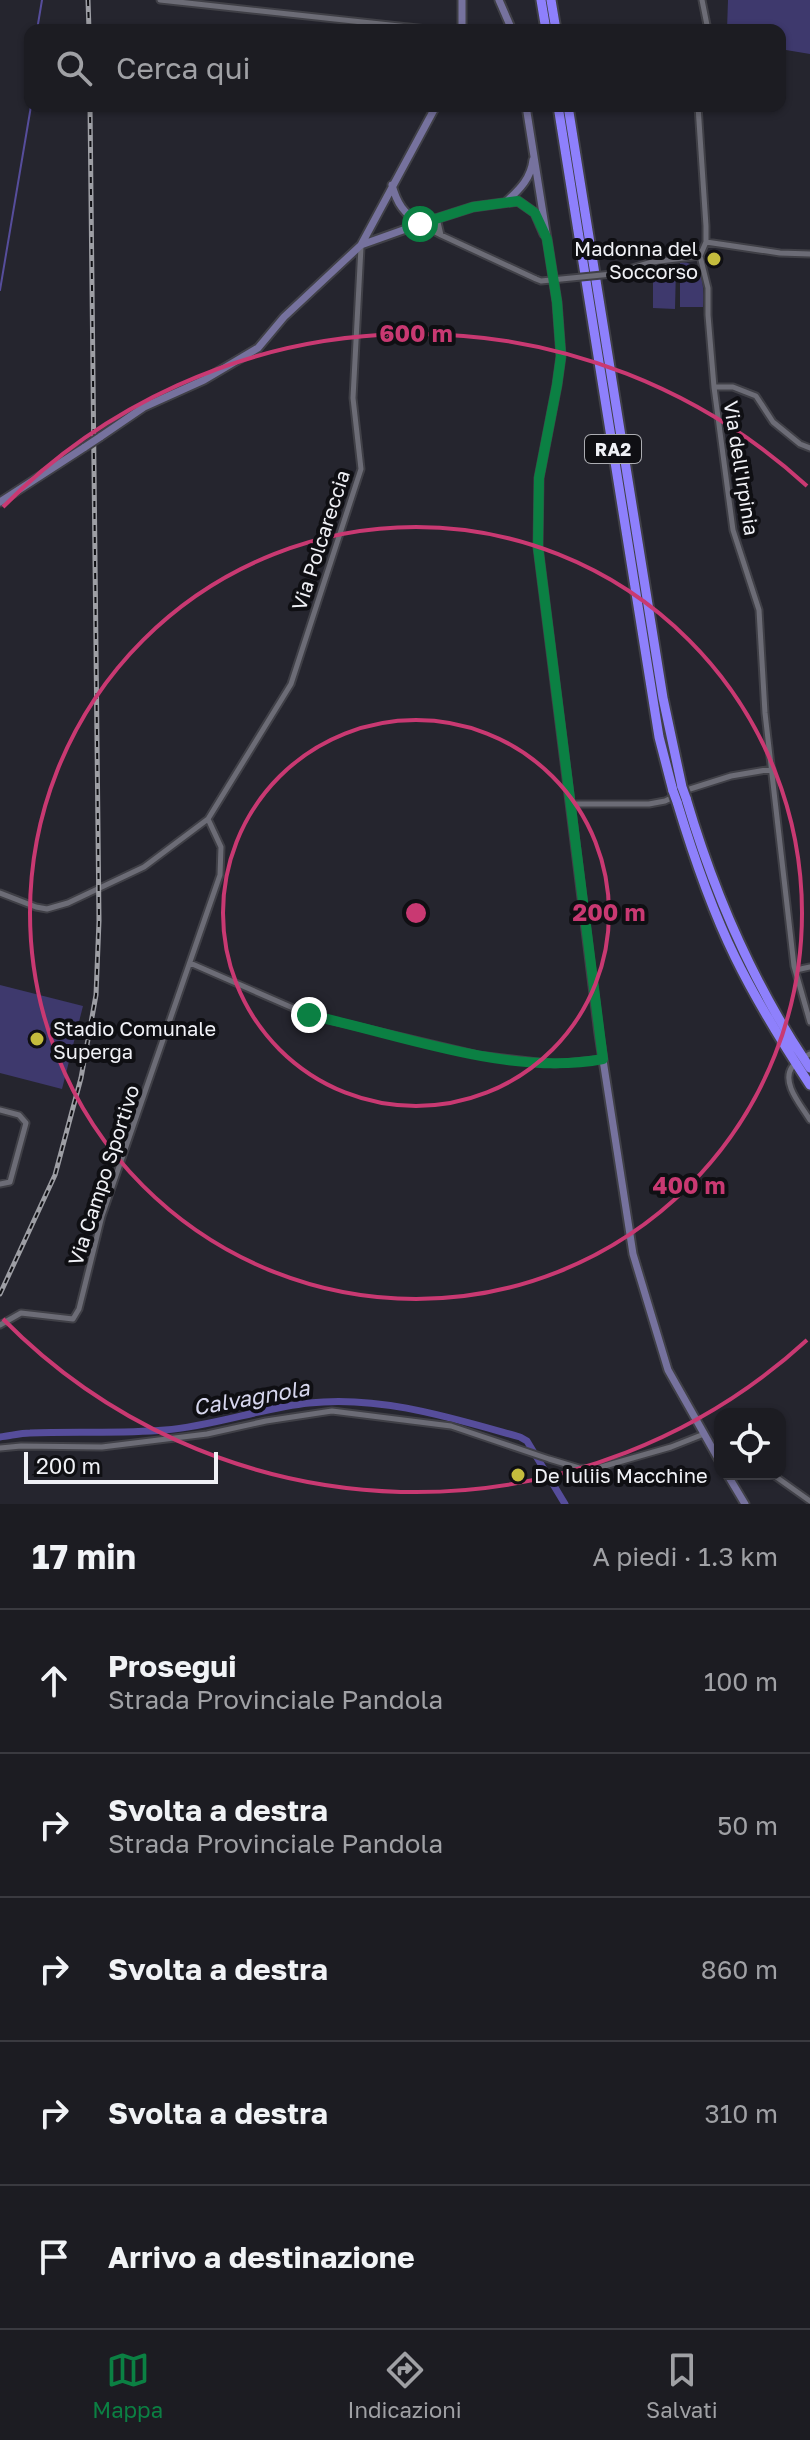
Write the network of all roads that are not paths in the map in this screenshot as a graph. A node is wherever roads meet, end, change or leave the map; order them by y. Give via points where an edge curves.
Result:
1 (160, 0) edge
2 (462, 0) edge
3 (499, 0) edge
4 (541, 0) edge
5 (551, 0) edge
6 (702, 0) edge
7 (381, 24) edge
8 (462, 24) edge
9 (509, 24) edge
10 (545, 24) edge
11 (555, 24) edge
12 (707, 24) edge
13 (433, 112) edge
14 (527, 112) edge
15 (559, 112) edge
16 (569, 112) edge
17 (698, 112) edge
18 (534, 151) junction
19 (392, 185) junction
20 (507, 201) junction
21 (437, 218) junction
22 (420, 224) junction
23 (441, 235) junction
24 (547, 239) junction
25 (706, 242) junction
26 (361, 245) junction
27 (810, 254) edge
28 (700, 256) junction
29 (714, 387) junction
30 (810, 448) edge
31 (0, 502) edge
32 (772, 769) junction
33 (678, 789) junction
34 (681, 800) junction
35 (570, 804) junction
36 (208, 819) junction
37 (0, 893) edge
38 (190, 963) junction
39 (810, 967) edge
40 (796, 970) junction
41 (810, 1022) edge
42 (603, 1059) junction
43 (792, 1067) dead end
44 (810, 1068) edge
45 (810, 1085) edge
46 (0, 1110) edge
47 (810, 1120) edge
48 (0, 1184) edge
49 (0, 1325) edge
50 (704, 1434) junction
51 (0, 1448) edge
52 (714, 1449) edge
53 (731, 1480) edge
54 (780, 1480) edge
55 (810, 1501) edge
56 (745, 1504) edge

1 - 7 street
2 - 8 street
3 - 9 street
4 - 10 highway
5 - 11 highway
6 - 12 street
13 - 19 street
14 - 18 street
15 - 33 highway, RA2 via 659,737
16 - 33 highway, RA2
17 - 25 street
18 - 20 street via 532,171
18 - 24 street
19 - 22 street via 404,212
19 - 26 street
20 - 21 street
20 - 24 street via 518,201 535,213
21 - 22 street
21 - 23 street
22 - 23 street
22 - 26 street
23 - 28 street, bridge via 541,281 612,274
24 - 35 street via 561,356 539,478 538,547
25 - 27 street
25 - 28 street
26 - 31 street, bridge via 258,348 144,407
26 - 36 street, Via Polcareccia via 353,398 361,469 291,684
28 - 29 street, Via dell'Irpinia via 708,288
29 - 30 street via 756,396 773,422
29 - 32 street, Via dell'Irpinia via 733,530 759,610
32 - 35 street via 731,776 649,804
32 - 40 street, Via dell'Irpinia
33 - 34 highway, RA2, bridge
34 - 44 highway, RA2 via 736,935
34 - 45 highway, RA2 via 705,886 735,956
35 - 42 street
36 - 37 street via 144,867 68,903 47,909
36 - 38 street, Via Campo Sportivo via 221,847 220,875
38 - 42 street via 309,1015 478,1055 555,1064
38 - 49 street, Via Campo Sportivo via 102,1216 76,1315 69,1319 21,1313
39 - 40 street
40 - 41 street, Via dell'Irpinia
42 - 50 street via 633,1254 668,1370
43 - 47 street via 788,1079
46 - 48 street via 19,1115 26,1123 10,1182
50 - 51 street via 594,1469 451,1426 332,1411 102,1447
50 - 52 street
53 - 56 street
54 - 55 street

